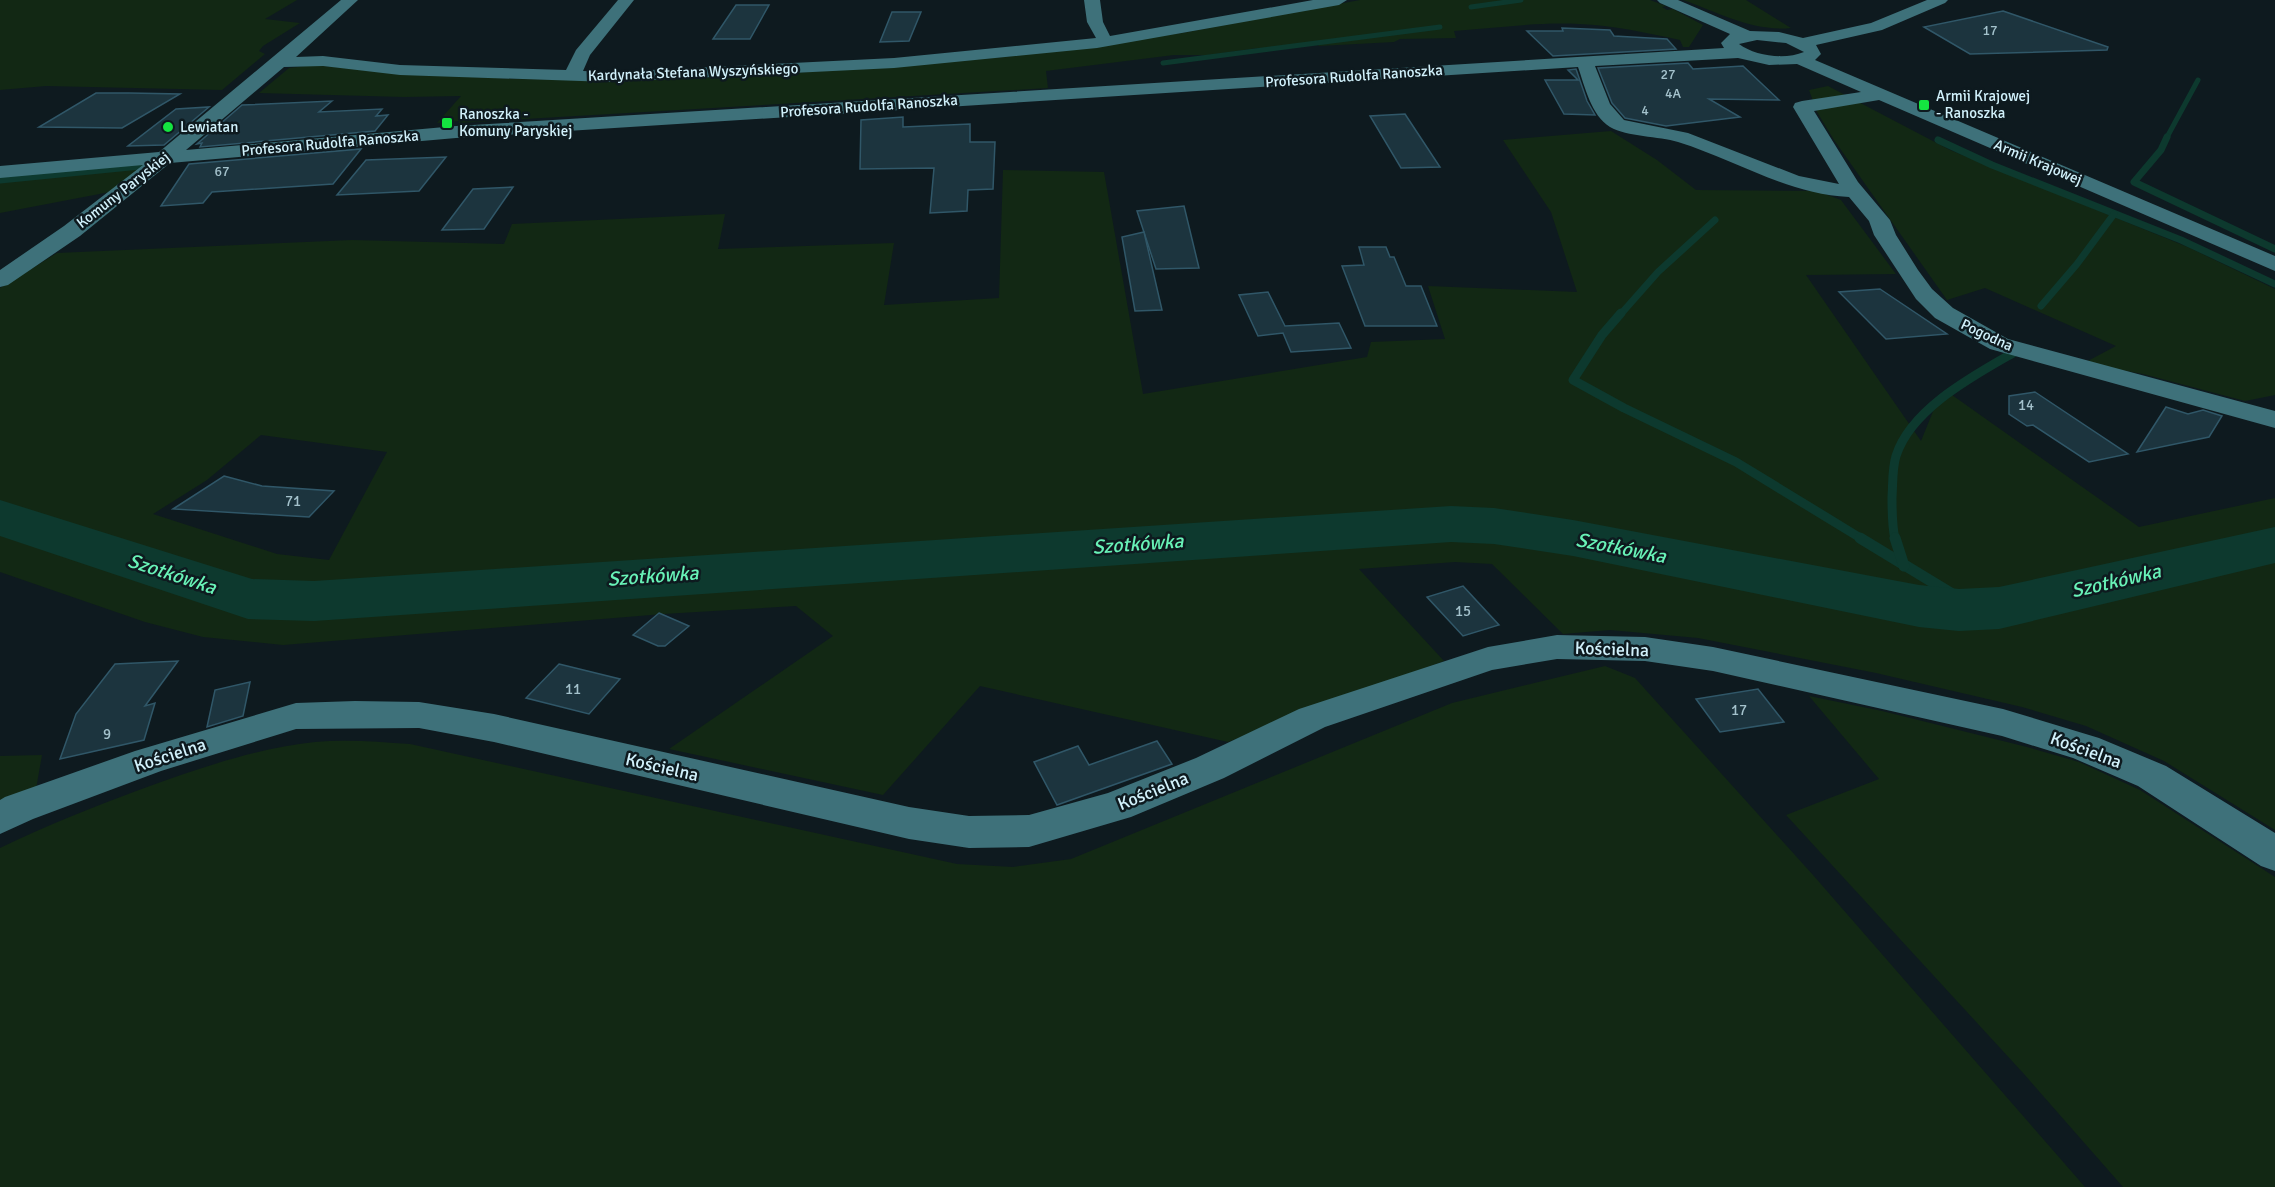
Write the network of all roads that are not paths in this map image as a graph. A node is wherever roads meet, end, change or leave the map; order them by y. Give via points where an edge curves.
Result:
1 (350, 0) edge
2 (626, 0) edge
3 (1339, 0) edge
4 (1665, 0) edge
5 (1940, 0) edge
6 (1092, 1) edge
7 (1098, 43) junction
8 (1742, 43) junction
9 (1801, 51) junction
10 (1585, 61) junction
11 (280, 62) junction
12 (572, 76) junction
13 (1879, 94) junction
14 (166, 157) junction
15 (0, 172) edge
16 (1856, 191) junction
17 (2275, 264) edge
18 (0, 280) edge
19 (2275, 420) edge
20 (0, 818) edge
21 (2275, 854) edge

1 - 11 street, Komuny Paryskiej
2 - 12 street via 582,54
3 - 7 street, Kardynała Stefana Wyszyńskiego
4 - 8 street
5 - 9 street via 1876,27
6 - 7 street via 1086,23
7 - 12 street, Kardynała Stefana Wyszyńskiego via 870,64 658,76
8 - 9 street via 1781,37
8 - 9 street via 1773,60
8 - 10 street, Profesora Rudolfa Ranoszka
9 - 13 street, Armii Krajowej
10 - 14 street, Profesora Rudolfa Ranoszka via 456,132
10 - 16 street via 1594,92 1618,124 1689,140 1813,187
11 - 12 street, Kardynała Stefana Wyszyńskiego via 323,61 400,70
11 - 14 street, Komuny Paryskiej
13 - 16 street, Pogodna via 1798,101
13 - 17 street, Armii Krajowej
14 - 15 street, Profesora Rudolfa Ranoszka
14 - 18 street, Komuny Paryskiej via 43,252
16 - 19 street, Pogodna via 1879,220 1924,294 1944,313 1999,344
20 - 21 street, Kościelna via 148,761 272,723 296,716 355,714 419,715 494,728 909,823 969,832 1029,831 1117,806 1210,768 1322,715 1488,659 1557,647 1645,649 1713,659 2003,723 2086,748 2152,776

